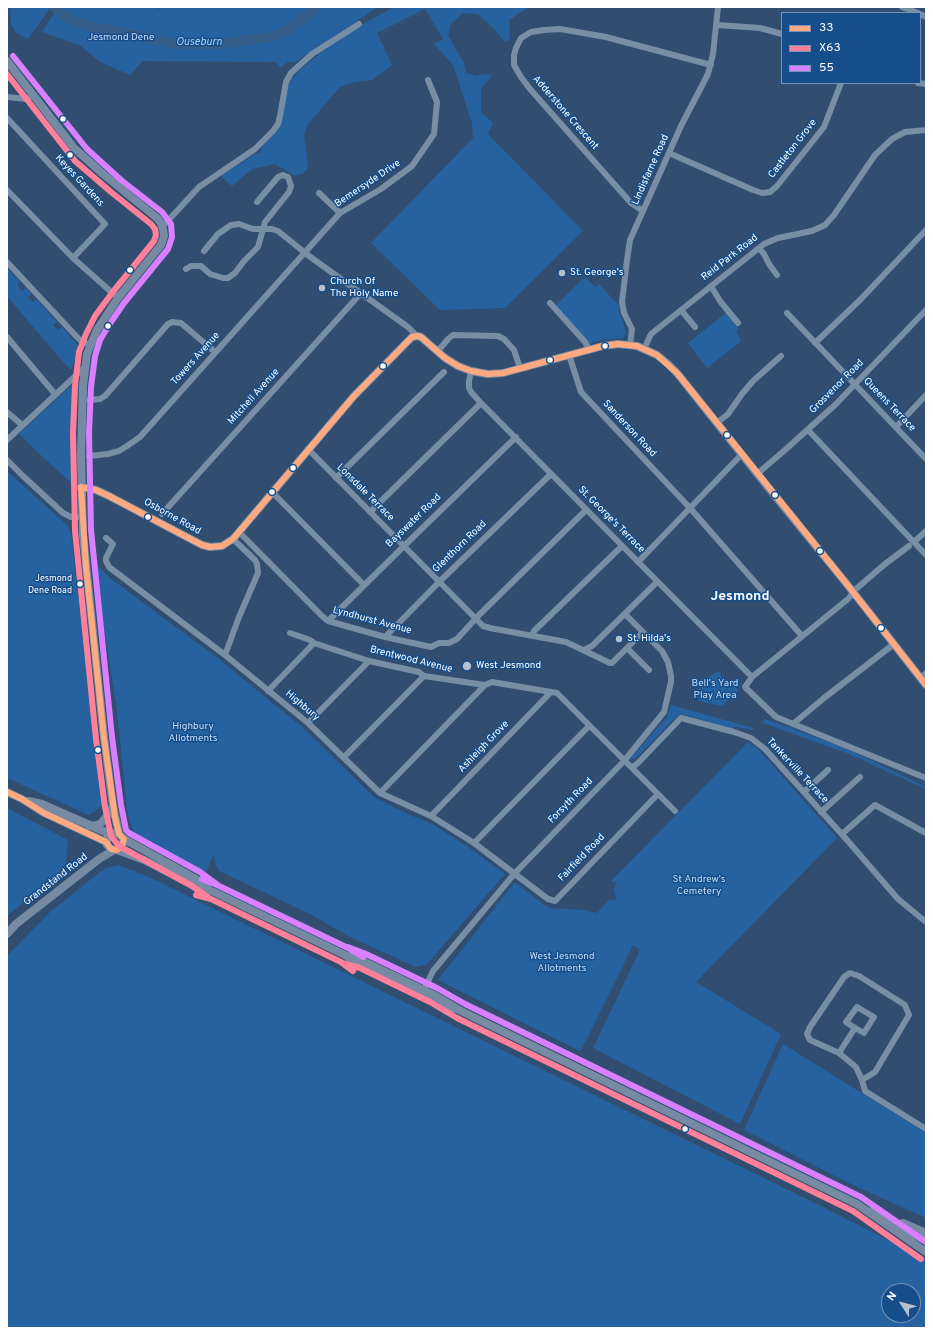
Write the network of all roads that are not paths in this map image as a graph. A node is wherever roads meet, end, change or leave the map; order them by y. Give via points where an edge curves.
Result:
1 (718, 7) edge
2 (902, 7) edge
3 (914, 12) edge
4 (359, 24) dead end
5 (717, 25) junction
6 (781, 34) edge
7 (7, 61) edge
8 (711, 65) junction
9 (428, 80) dead end
10 (841, 84) edge
11 (33, 95) junction
12 (7, 98) edge
13 (7, 118) edge
14 (926, 130) edge
15 (669, 154) junction
16 (7, 190) edge
17 (319, 193) dead end
18 (257, 202) dead end
19 (644, 211) junction
20 (340, 214) junction
21 (162, 226) junction
22 (263, 230) junction
23 (926, 230) edge
24 (759, 248) junction
25 (204, 251) dead end
26 (304, 252) junction
27 (73, 258) junction
28 (7, 262) edge
29 (186, 269) dead end
30 (777, 275) dead end
31 (711, 286) junction
32 (360, 293) junction
33 (118, 298) junction
34 (550, 303) dead end
35 (681, 310) junction
36 (926, 310) edge
37 (787, 313) dead end
38 (738, 323) dead end
39 (694, 327) dead end
40 (417, 336) junction
41 (7, 337) edge
42 (815, 343) junction
43 (90, 345) junction
44 (630, 345) junction
45 (589, 348) junction
46 (644, 349) junction
47 (438, 351) junction
48 (215, 352) junction
49 (569, 354) junction
50 (780, 356) dead end
51 (85, 367) junction
52 (520, 368) junction
53 (471, 371) junction
54 (444, 372) dead end
55 (855, 385) junction
56 (55, 394) junction
57 (926, 395) edge
58 (89, 400) dead end
59 (481, 403) junction
60 (7, 412) edge
61 (717, 423) junction
62 (20, 427) junction
63 (896, 427) junction
64 (808, 430) junction
65 (516, 437) junction
66 (7, 440) edge
67 (308, 449) junction
68 (742, 454) junction
69 (89, 456) dead end
70 (926, 459) edge
71 (7, 460) edge
72 (551, 474) junction
73 (757, 474) junction
74 (336, 478) junction
75 (81, 490) junction
76 (272, 492) junction
77 (690, 508) junction
78 (586, 510) junction
79 (370, 512) junction
80 (82, 513) junction
81 (162, 514) dead end
82 (926, 531) edge
83 (236, 536) junction
84 (106, 538) dead end
85 (912, 544) junction
86 (404, 546) junction
87 (622, 546) junction
88 (926, 555) edge
89 (638, 562) junction
90 (439, 582) junction
91 (657, 582) junction
92 (364, 585) junction
93 (854, 593) junction
94 (625, 614) junction
95 (476, 619) junction
96 (328, 621) junction
97 (643, 632) junction
98 (290, 633) dead end
99 (532, 635) junction
100 (802, 636) junction
101 (385, 637) junction
102 (314, 643) junction
103 (894, 644) junction
104 (627, 648) junction
105 (584, 650) junction
106 (226, 655) junction
107 (369, 661) junction
108 (649, 670) dead end
109 (424, 676) junction
110 (752, 677) junction
111 (924, 679) edge
112 (485, 685) junction
113 (268, 691) junction
114 (551, 692) junction
115 (308, 723) junction
116 (793, 724) junction
117 (589, 726) junction
118 (344, 757) junction
119 (624, 761) junction
120 (632, 767) junction
121 (828, 770) dead end
122 (860, 777) dead end
123 (926, 778) edge
124 (7, 792) edge
125 (804, 792) junction
126 (380, 794) junction
127 (658, 794) junction
128 (22, 799) junction
129 (113, 806) junction
130 (674, 811) dead end
131 (822, 812) junction
132 (431, 816) junction
133 (89, 826) junction
134 (926, 833) edge
135 (842, 834) junction
136 (114, 841) junction
137 (474, 843) junction
138 (515, 873) junction
139 (214, 892) junction
140 (926, 922) edge
141 (7, 934) edge
142 (422, 992) junction
143 (855, 1028) junction
144 (839, 1053) junction
145 (862, 1080) junction
146 (926, 1129) edge
147 (857, 1204) junction
148 (870, 1208) junction
149 (926, 1233) edge
150 (926, 1241) edge
151 (926, 1252) edge

1 - 5 street, Lindisfarne Road
2 - 3 street
4 - 21 street via 312,54 295,69 286,82 278,124 273,130 255,149 198,187
5 - 6 street via 760,28
5 - 8 street, Lindisfarne Road
7 - 11 main road
8 - 15 street, Lindisfarne Road
8 - 19 street, Adderstone Crescent via 606,37 560,29 530,32 521,38 516,48 514,65 530,89 631,203
9 - 20 street, Bemersyde Drive via 437,102 434,134 412,166 382,189
10 - 15 street, Castleton Grove via 824,128 770,192 753,190
11 - 12 street via 26,99
11 - 21 main road via 81,155 157,218
13 - 27 street, Keyes Gardens via 105,224
14 - 24 street, Reid Park Road via 905,132 886,143 825,225 806,233 770,241
15 - 19 street, Lindisfarne Road
16 - 27 street
17 - 20 street
18 - 22 street via 278,177 288,177 291,189 268,219
19 - 44 street, Lindisfarne Road via 630,240 622,302 624,313 632,328
20 - 26 street, Bemersyde Drive
21 - 33 main road via 164,236 161,245
22 - 25 street via 239,224 231,225 218,234
22 - 26 street via 278,231
22 - 29 street via 258,247 228,278 218,278 198,265
23 - 42 street
24 - 30 street
24 - 31 street, Reid Park Road
26 - 32 street
26 - 48 street, Towers Avenue
27 - 33 street
28 - 43 street via 78,339
31 - 35 street, Reid Park Road
31 - 38 street
32 - 40 street via 408,326
32 - 81 street, Mitchell Avenue
33 - 43 main road
34 - 45 street
35 - 39 street
35 - 46 street, Reid Park Road via 652,334
36 - 55 street, Grosvenor Road
37 - 42 street, Queens Terrace
40 - 47 main road
40 - 67 main road, Osborne Road via 401,346
41 - 56 street
42 - 55 street, Queens Terrace
43 - 51 main road
44 - 45 main road via 611,344
44 - 46 main road
45 - 49 main road
46 - 61 main road via 668,364
47 - 52 street via 454,335 498,336 514,350
47 - 53 main road via 453,363
48 - 58 street via 181,323 172,322 105,396
48 - 69 street, Towers Avenue via 134,442 112,453
49 - 52 main road
49 - 77 street, Sanderson Road via 581,392
50 - 61 street via 753,381 728,414
51 - 56 street
51 - 75 main road
52 - 53 main road via 495,374
53 - 59 street, St. George's Terrace via 469,388
54 - 74 street
55 - 63 street, Queens Terrace
55 - 64 street, Grosvenor Road
56 - 62 street
57 - 63 street
59 - 65 street, St. George's Terrace
59 - 79 street
60 - 62 street
61 - 68 main road
62 - 66 street
63 - 70 street, Queens Terrace
64 - 73 street, Grosvenor Road
64 - 85 street
65 - 72 street, St. George's Terrace
65 - 86 street, Bayswater Road
67 - 74 street, Lonsdale Terrace
67 - 76 main road, Osborne Road
68 - 73 main road
68 - 77 street
71 - 80 street via 63,513 71,517
72 - 78 street, St. George's Terrace
72 - 90 street, Glenthorn Road
73 - 93 main road
74 - 79 street, Lonsdale Terrace
75 - 80 main road
75 - 83 main road, Osborne Road via 96,490 206,546 222,546
76 - 83 main road, Osborne Road
76 - 92 street
77 - 89 street
77 - 100 street, Sanderson Road
78 - 87 street, St. George's Terrace
78 - 95 street, Lyndhurst Avenue
79 - 86 street, Lonsdale Terrace
80 - 129 main road
82 - 85 street
83 - 96 street, Lyndhurst Avenue
83 - 106 street via 257,564 258,574
84 - 106 street, Highbury via 113,544 106,558 109,568
85 - 88 street
85 - 93 street via 885,564
86 - 90 street, Lonsdale Terrace
86 - 92 street, Bayswater Road
87 - 89 street, St. George's Terrace
87 - 99 street
89 - 91 street, St. George's Terrace
90 - 95 street, Lonsdale Terrace
90 - 101 street, Glenthorn Road
91 - 94 street
91 - 110 street, St. George's Terrace
92 - 96 street, Bayswater Road
93 - 100 street
93 - 103 main road
94 - 97 street, Forsyth Road
94 - 105 street via 592,646
95 - 99 street, Lonsdale Terrace via 486,627
95 - 101 street, Lyndhurst Avenue via 457,639 431,647
96 - 101 street, Lyndhurst Avenue
97 - 104 street
97 - 119 street, Forsyth Road via 666,656 672,676 664,712
98 - 102 street, Brentwood Avenue
99 - 105 street, Lonsdale Terrace via 562,641
100 - 110 street
102 - 107 street, Brentwood Avenue
102 - 113 street
103 - 111 main road
103 - 116 street
104 - 105 street, Lonsdale Terrace via 612,663
104 - 108 street
106 - 113 street, Highbury
107 - 109 street, Brentwood Avenue via 419,672
107 - 115 street
109 - 112 street, Brentwood Avenue
109 - 118 street
110 - 116 street via 745,687 747,690 776,717
112 - 114 street, Brentwood Avenue via 492,682
112 - 126 street
113 - 115 street, Highbury
114 - 117 street, Brentwood Avenue via 557,694
114 - 132 street, Ashleigh Grove
115 - 118 street, Highbury
116 - 123 street
117 - 119 street, Brentwood Avenue
117 - 137 street
118 - 126 street, Highbury
119 - 120 street, Brentwood Avenue
119 - 138 street, Forsyth Road
120 - 125 street, Tankerville Terrace via 678,720 683,718 756,741
120 - 127 street, Brentwood Avenue
121 - 125 street
122 - 131 street
124 - 128 main road
125 - 131 street, Tankerville Terrace
126 - 132 street, Highbury
127 - 130 street, Brentwood Avenue
127 - 138 street, Fairfield Road via 556,901 548,899
128 - 133 main road via 42,804
128 - 136 main road via 44,813
129 - 133 main road via 101,823
129 - 136 main road
131 - 135 street, Tankerville Terrace
132 - 137 street, Highbury
133 - 136 main road
134 - 135 street via 875,805
135 - 140 street, Tankerville Terrace via 898,899
136 - 139 main road via 196,879
136 - 139 main road via 144,860 193,885
136 - 141 main road, Grandstand Road via 99,859 16,924
137 - 138 street, Highbury
138 - 142 street, Forsyth Road via 433,971
139 - 142 main road via 345,955 361,966
142 - 147 main road via 443,1006 461,1011
143 - 143 street via 846,1022 856,1007 874,1017 864,1033
143 - 144 street
144 - 145 street via 856,1067
144 - 145 street via 810,1040 807,1034 844,977 850,973 859,976 905,1005 909,1015 875,1072
145 - 146 street via 865,1091
147 - 148 main road
147 - 151 main road
148 - 149 main road
148 - 150 main road

